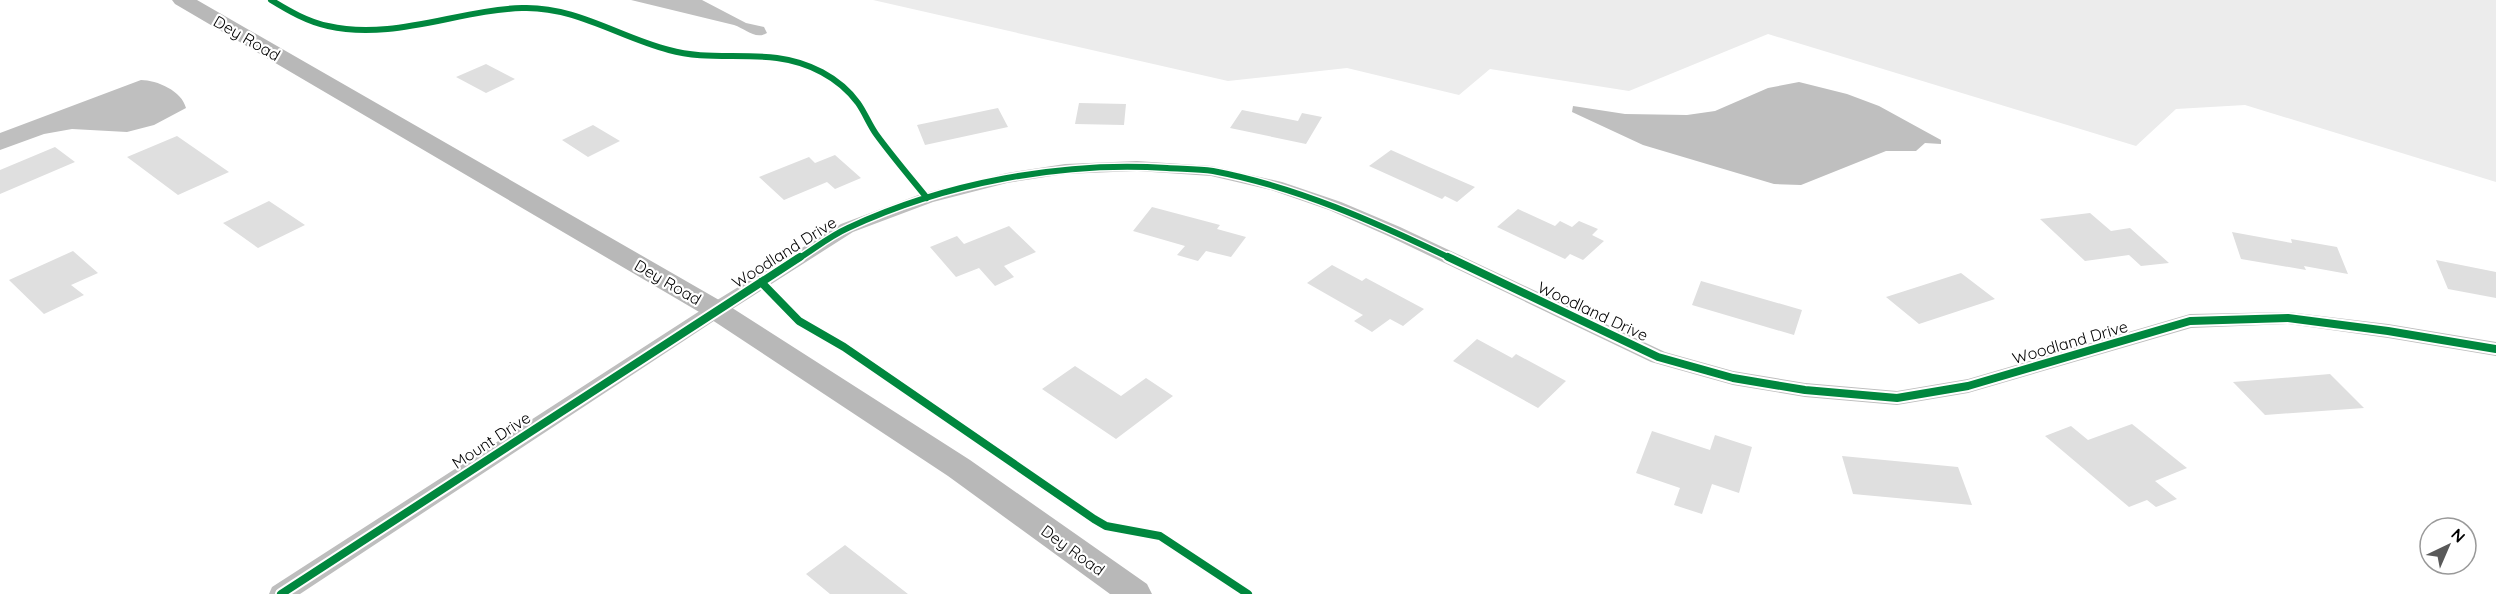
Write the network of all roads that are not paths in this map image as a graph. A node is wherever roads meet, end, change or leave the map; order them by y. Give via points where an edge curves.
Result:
1 (182, 0) edge
2 (716, 310) junction
3 (2496, 350) edge
4 (281, 594) edge
5 (1135, 594) edge

1 - 2 main road, Dey Road
2 - 3 street, Woodland Drive via 847,228 927,198 1030,174 1137,166 1211,171 1286,189 1393,231 1658,357 1733,378 1805,390 1897,398 1968,386 2190,321 2288,318
2 - 4 street, Mount Drive
2 - 5 main road, Dey Road via 959,468

